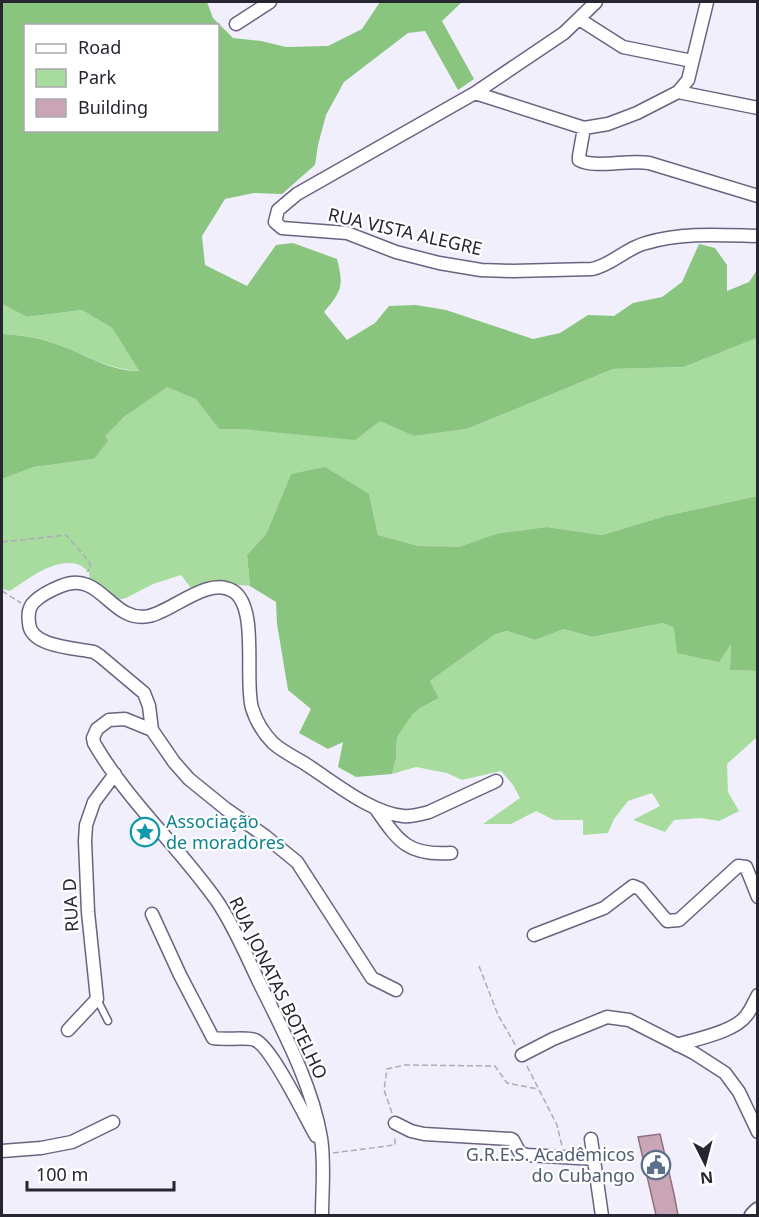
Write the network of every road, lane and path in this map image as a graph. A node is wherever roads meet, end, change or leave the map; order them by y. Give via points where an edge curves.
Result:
1 (270, 2) edge
2 (596, 2) edge
3 (707, 2) edge
4 (579, 19) junction
5 (236, 24) dead end
6 (692, 61) junction
7 (678, 92) junction
8 (475, 93) junction
9 (758, 108) edge
10 (584, 128) junction
11 (758, 196) edge
12 (758, 236) edge
13 (2, 542) edge
14 (85, 583) junction
15 (2, 591) edge
16 (30, 608) junction
17 (152, 730) junction
18 (115, 774) junction
19 (496, 781) dead end
20 (376, 808) junction
21 (451, 853) dead end
22 (758, 897) edge
23 (152, 914) dead end
24 (534, 935) dead end
25 (396, 990) dead end
26 (758, 995) edge
27 (98, 999) junction
28 (108, 1021) dead end
29 (68, 1030) dead end
30 (677, 1045) junction
31 (522, 1055) dead end
32 (538, 1089) dead end
33 (113, 1122) dead end
34 (395, 1123) junction
35 (758, 1131) edge
36 (591, 1139) dead end
37 (322, 1150) junction
38 (2, 1151) edge
39 (595, 1159) junction
40 (758, 1211) edge
41 (322, 1215) edge
42 (602, 1215) edge
43 (753, 1215) edge

1 - 5 street
2 - 4 street
3 - 6 street
4 - 6 street via 623,47
4 - 8 street via 544,48
6 - 7 street via 688,80
7 - 9 street
7 - 10 street via 617,122
8 - 10 street
8 - 12 street, RUA VISTA ALEGRE via 297,194 275,216 275,222 282,228 347,233 439,263 498,271 592,269 630,248 666,238
10 - 11 street via 579,160 585,163 649,163
13 - 14 path via 66,535 89,561 91,568 84,576
14 - 16 street via 77,581 55,588
14 - 20 street via 117,608 140,617 159,614 208,589 224,588 237,594 248,624 252,708 262,728 275,745
15 - 16 path
16 - 17 street via 29,628 34,637 94,652 144,693
17 - 18 street, RUA JONATAS BOTELHO via 125,719 109,720 97,729 94,743
17 - 25 street via 189,779 297,862 372,978
18 - 27 street, RUA D via 94,802 86,825 88,912
18 - 37 street, RUA JONATAS BOTELHO via 208,889 231,924 299,1070 314,1108
19 - 20 street via 418,815 402,816
20 - 21 street via 393,833 409,847 424,854
22 - 24 street via 746,867 738,866 680,920 667,921 633,886 604,908
23 - 37 street via 213,1038 252,1038 260,1042 273,1058
26 - 30 street via 737,1024
27 - 28 lane
27 - 29 street
30 - 31 street via 629,1020 607,1017
30 - 35 street via 725,1073
32 - 34 path via 507,1083 495,1066 405,1065 387,1069 384,1090
33 - 38 street via 72,1142
34 - 37 path via 395,1146
34 - 39 street via 424,1134 511,1139 520,1153 527,1155
36 - 39 street
37 - 41 street, RUA JONATAS BOTELHO
39 - 42 street
40 - 43 main road

